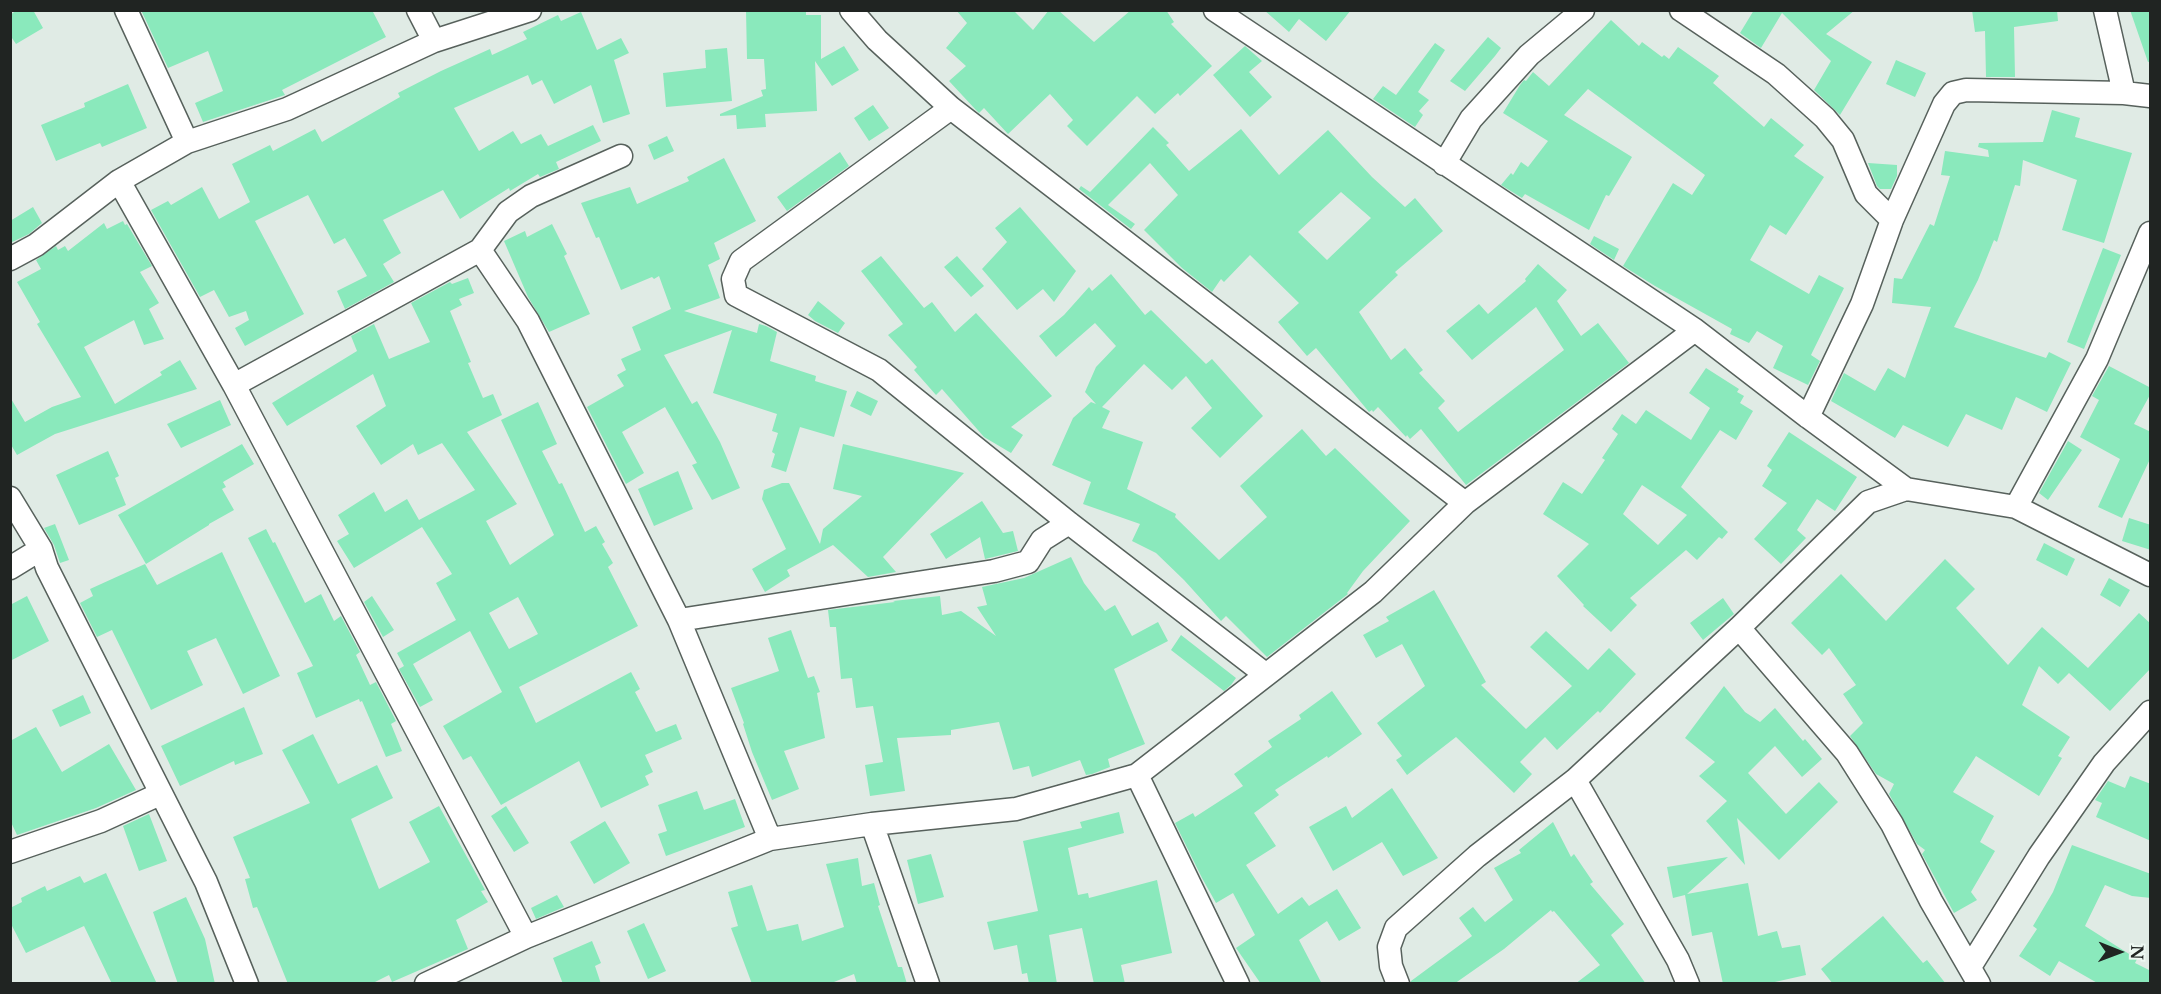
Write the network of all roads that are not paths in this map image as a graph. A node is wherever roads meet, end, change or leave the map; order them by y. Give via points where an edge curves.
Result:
1 (126, 10) edge
2 (418, 10) edge
3 (530, 10) edge
4 (851, 10) edge
5 (1215, 10) edge
6 (1584, 10) edge
7 (1681, 10) edge
8 (2105, 10) edge
9 (434, 41) junction
10 (2124, 93) junction
11 (2151, 96) edge
12 (951, 108) junction
13 (187, 142) junction
14 (621, 156) dead end
15 (1444, 164) junction
16 (119, 182) junction
17 (1892, 220) junction
18 (2151, 233) edge
19 (480, 250) junction
20 (10, 260) edge
21 (2143, 275) edge
22 (1695, 330) junction
23 (234, 385) junction
24 (1808, 417) junction
25 (1906, 489) junction
26 (10, 498) edge
27 (1465, 503) junction
28 (2016, 507) junction
29 (1069, 523) junction
30 (41, 549) junction
31 (10, 568) edge
32 (2151, 575) edge
33 (679, 620) junction
34 (1738, 628) junction
35 (1266, 674) junction
36 (2151, 712) edge
37 (1137, 775) junction
38 (1575, 780) junction
39 (160, 794) junction
40 (872, 824) junction
41 (770, 839) junction
42 (10, 852) edge
43 (526, 938) junction
44 (1974, 975) edge
45 (247, 984) edge
46 (426, 984) edge
47 (928, 984) edge
48 (1238, 984) edge
49 (1398, 984) edge
50 (1688, 984) edge

1 - 13 street
2 - 9 street
3 - 9 street
4 - 12 street via 877,40
5 - 15 street
6 - 15 street via 1529,55 1471,118
7 - 17 street via 1776,75 1825,118 1843,140 1866,194
8 - 10 street
9 - 13 street via 287,109
10 - 11 street
10 - 17 street via 1953,93 1944,104
12 - 27 street
12 - 29 street via 741,261 733,279 736,294 879,370
13 - 16 street
14 - 19 street via 531,196 508,212
15 - 22 street
16 - 20 street
16 - 23 street
17 - 24 street via 1862,304
18 - 21 street
19 - 23 street
19 - 33 street via 528,321
21 - 28 street
22 - 24 street
22 - 27 street
23 - 43 street
24 - 25 street
25 - 28 street
25 - 34 street via 1868,502
26 - 30 street
27 - 35 street via 1373,592
28 - 32 street
29 - 33 street via 1041,540 1028,562 994,571
29 - 35 street
30 - 31 street
30 - 39 street
33 - 41 street
34 - 38 street
34 - 44 street via 1847,753 1892,824
35 - 37 street
36 - 44 street via 2104,763 2039,856
37 - 40 street via 1016,809
37 - 48 street
38 - 49 street via 1477,856 1396,928 1389,947
38 - 50 street
39 - 42 street via 101,821
39 - 45 street via 206,882
40 - 41 street
40 - 47 street
41 - 43 street
43 - 46 street

